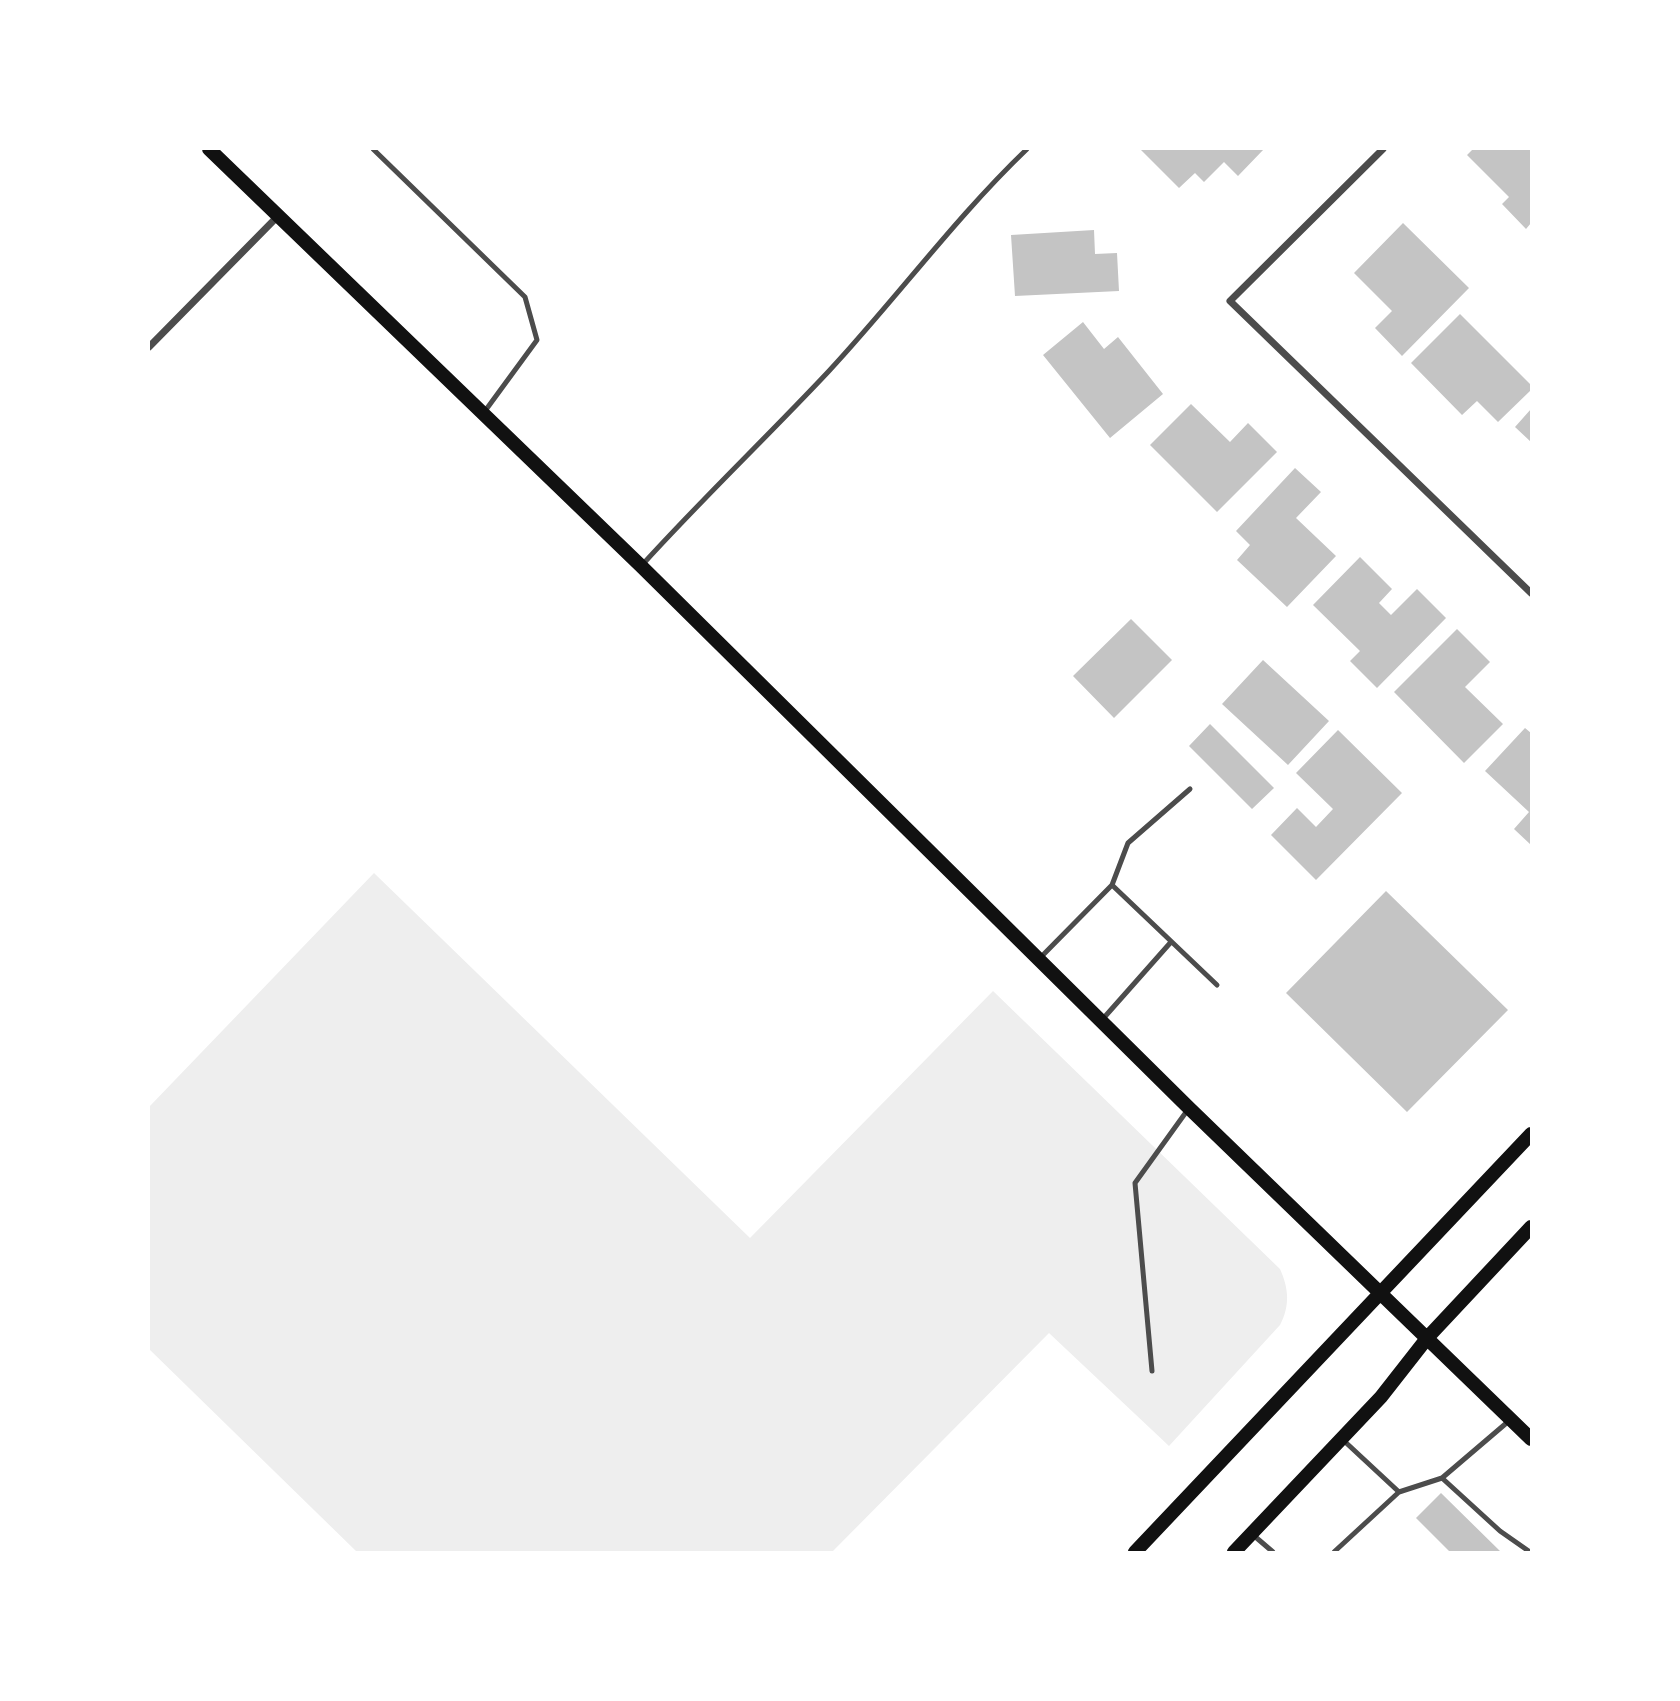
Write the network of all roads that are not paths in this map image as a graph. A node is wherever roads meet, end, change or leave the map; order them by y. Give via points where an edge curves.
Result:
1 (209, 149) edge
2 (373, 149) edge
3 (1027, 149) edge
4 (1383, 149) edge
5 (278, 216) junction
6 (149, 347) edge
7 (483, 413) junction
8 (641, 566) junction
9 (1531, 593) edge
10 (1190, 789) dead end
11 (1112, 885) junction
12 (1171, 942) junction
13 (1039, 959) junction
14 (1217, 985) dead end
15 (1101, 1021) junction
16 (1189, 1108) junction
17 (1531, 1135) edge
18 (1531, 1227) edge
19 (1381, 1291) junction
20 (1428, 1337) junction
21 (1152, 1371) dead end
22 (1511, 1419) junction
23 (1342, 1439) junction
24 (1531, 1439) edge
25 (1442, 1478) junction
26 (1399, 1492) junction
27 (1252, 1534) junction
28 (1135, 1552) edge
29 (1234, 1552) edge
30 (1273, 1552) edge
31 (1334, 1552) edge
32 (1530, 1552) edge

1 - 5 main road
2 - 7 lane via 525,297 537,340
3 - 8 lane via 990,185 828,371
4 - 9 street via 1230,301
5 - 6 street
5 - 7 main road
7 - 8 main road
8 - 13 main road
10 - 11 lane via 1128,843
11 - 12 lane
11 - 13 lane
12 - 14 lane
12 - 15 lane
13 - 15 main road
15 - 16 main road
16 - 19 main road
16 - 21 lane via 1135,1183
17 - 19 main road
18 - 20 main road
19 - 20 main road
19 - 28 main road
20 - 22 main road
20 - 23 main road via 1396,1381
22 - 24 main road
22 - 25 lane
23 - 26 lane
23 - 27 main road
25 - 26 lane
25 - 32 lane
26 - 31 lane
27 - 29 main road
27 - 30 lane

